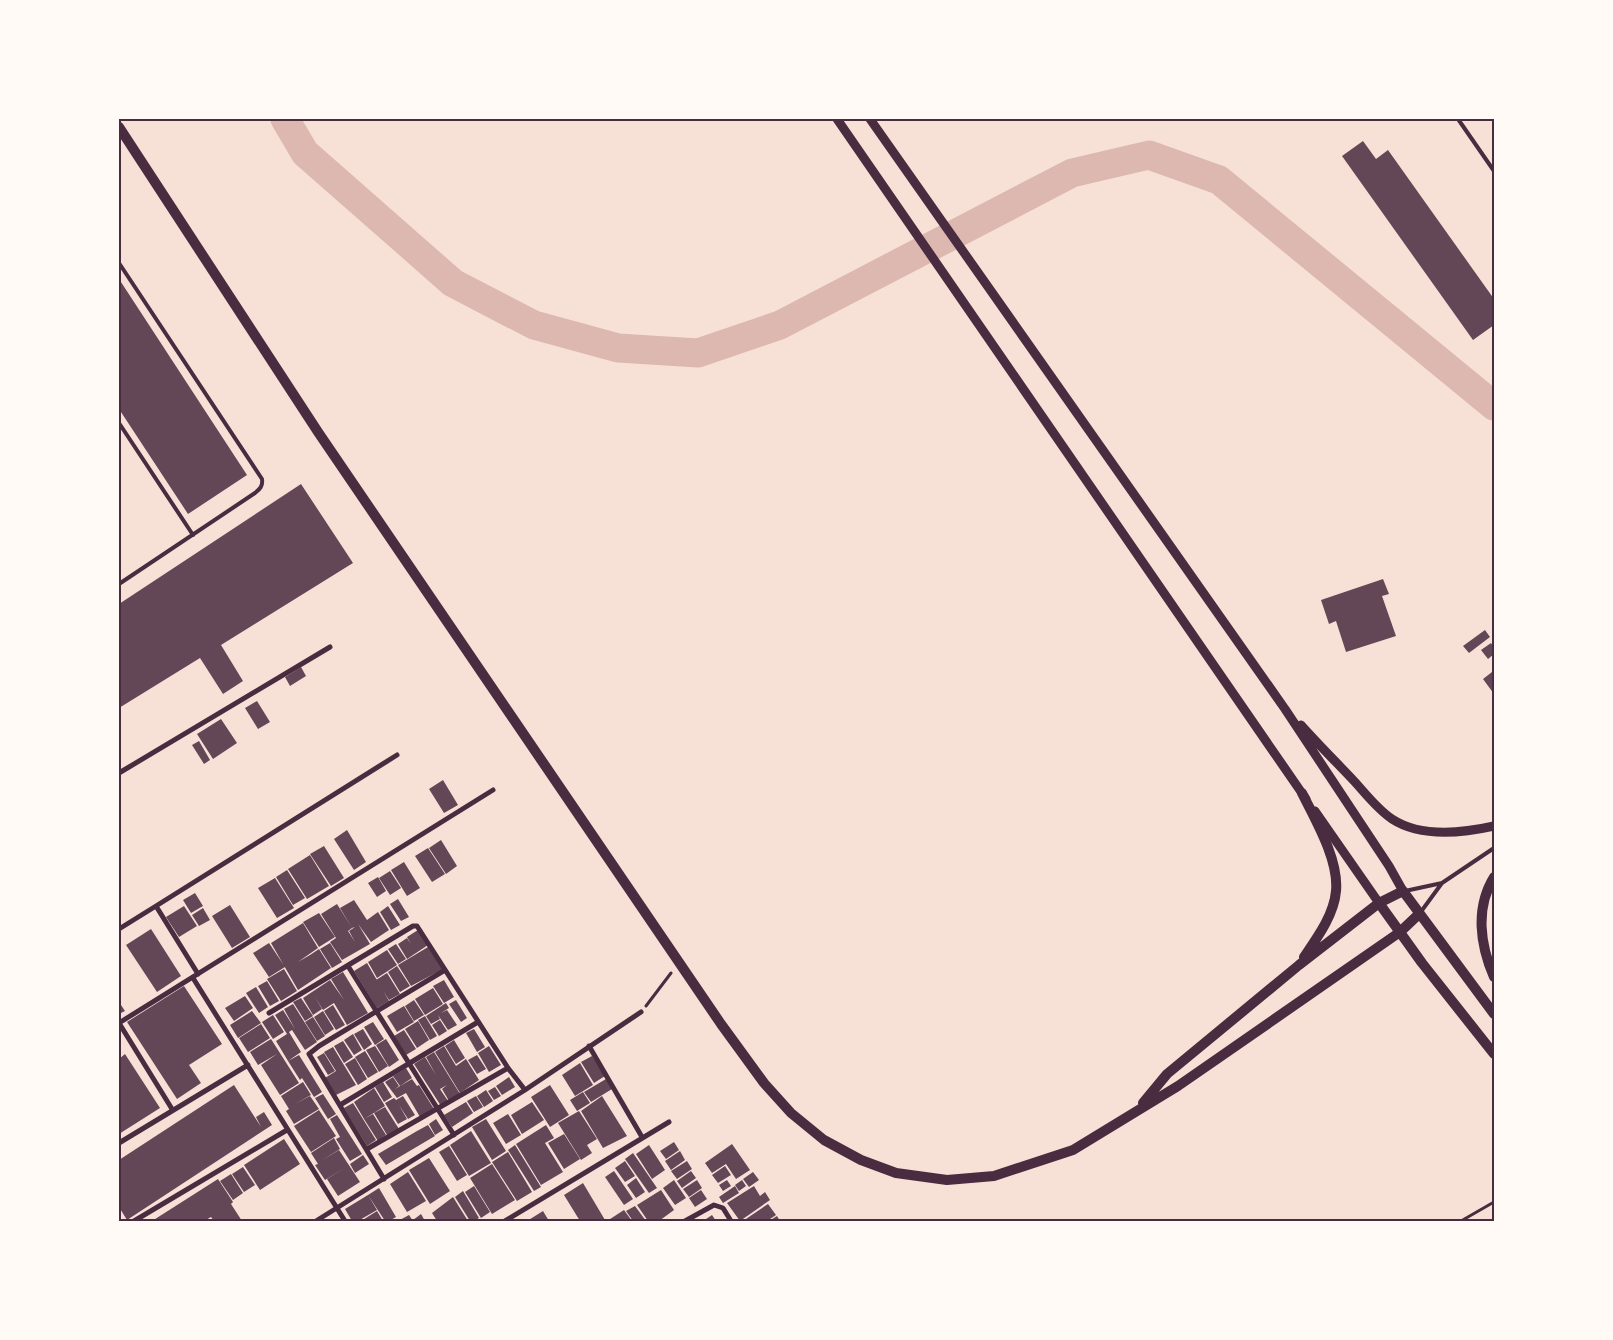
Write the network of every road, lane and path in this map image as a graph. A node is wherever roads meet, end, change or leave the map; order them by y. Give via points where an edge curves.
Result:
1 (837, 119) edge
2 (870, 119) edge
3 (1458, 119) edge
4 (119, 127) edge
5 (1494, 171) edge
6 (119, 263) edge
7 (119, 423) edge
8 (193, 535) junction
9 (119, 584) edge
10 (330, 647) dead end
11 (1285, 709) junction
12 (398, 755) dead end
13 (119, 773) edge
14 (493, 790) dead end
15 (1302, 793) junction
16 (1494, 826) edge
17 (1494, 848) edge
18 (1494, 877) edge
19 (1442, 883) junction
20 (1403, 892) junction
21 (1379, 903) junction
22 (156, 906) junction
23 (1419, 914) junction
24 (119, 928) edge
25 (1400, 932) junction
26 (679, 962) junction
27 (1299, 964) junction
28 (348, 966) junction
29 (445, 970) junction
30 (198, 974) junction
31 (1494, 977) edge
32 (192, 978) junction
33 (377, 1011) junction
34 (641, 1012) joint
35 (269, 1013) dead end
36 (1494, 1014) edge
37 (478, 1022) junction
38 (590, 1046) junction
39 (1494, 1054) edge
40 (409, 1063) junction
41 (248, 1065) junction
42 (508, 1068) junction
43 (525, 1090) junction
44 (340, 1105) junction
45 (437, 1108) junction
46 (172, 1110) junction
47 (1138, 1110) junction
48 (669, 1122) dead end
49 (287, 1130) junction
50 (454, 1135) junction
51 (642, 1137) junction
52 (119, 1143) edge
53 (367, 1149) junction
54 (384, 1179) junction
55 (1494, 1202) edge
56 (338, 1208) junction
57 (134, 1221) edge
58 (316, 1221) edge
59 (345, 1221) edge
60 (504, 1221) edge
61 (685, 1221) edge
62 (731, 1221) edge
63 (1461, 1221) edge

1 - 15 street
2 - 11 street
3 - 5 lane
4 - 26 main road via 318,432
6 - 8 lane via 262,479 261,487 255,493
7 - 8 lane
8 - 9 lane
10 - 13 street
11 - 16 street via 1393,820 1436,832
11 - 20 street
12 - 22 street
14 - 30 street
15 - 21 street
15 - 27 main road via 1329,853 1335,872 1336,892 1331,911
17 - 19 lane
18 - 31 main road via 1485,896 1482,914 1483,943
19 - 20 lane
19 - 23 lane
20 - 21 main road
20 - 23 main road
21 - 25 main road
21 - 27 main road
22 - 24 street
22 - 30 street
23 - 25 main road
23 - 36 main road
25 - 39 main road
25 - 47 main road via 1178,1086
26 - 34 path
26 - 47 main road via 759,1076 791,1113 824,1140 861,1160 896,1173 946,1180 994,1176 1073,1150
27 - 47 main road via 1167,1074
28 - 29 street via 414,926
28 - 33 street
28 - 35 street
29 - 33 street
29 - 37 street
30 - 32 street
32 - 41 street
32 - 46 street via 119,1023
33 - 40 street
33 - 44 street via 309,1054
34 - 38 street
37 - 40 street
37 - 42 street
38 - 43 street
38 - 51 street
40 - 44 street
40 - 45 street
41 - 46 street
41 - 49 street
42 - 43 street
42 - 45 street
43 - 50 street
44 - 53 street
45 - 50 street
45 - 53 street
46 - 52 street
48 - 51 street
49 - 56 street
49 - 57 street
50 - 54 street
51 - 60 street
53 - 54 street
54 - 56 street
55 - 63 path
56 - 58 street
56 - 59 street
61 - 62 street via 712,1206 720,1206

